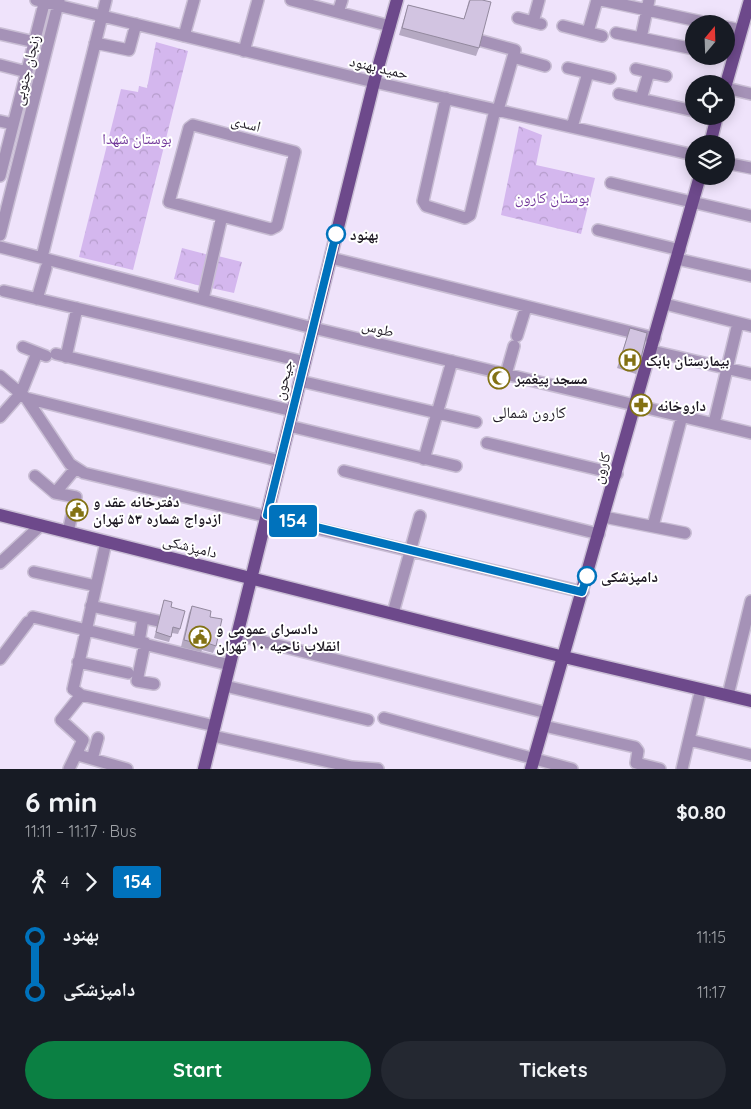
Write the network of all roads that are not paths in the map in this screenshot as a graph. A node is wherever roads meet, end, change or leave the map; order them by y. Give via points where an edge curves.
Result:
1 (106, 0) edge
2 (194, 0) edge
3 (258, 0) edge
4 (342, 0) edge
5 (397, 0) edge
6 (539, 0) edge
7 (596, 0) edge
8 (601, 0) edge
9 (42, 1) edge
10 (298, 1) edge
11 (747, 1) edge
12 (58, 3) edge
13 (648, 5) edge
14 (338, 12) junction
15 (101, 16) junction
16 (685, 16) edge
17 (518, 18) dead end
18 (136, 24) junction
19 (390, 26) junction
20 (562, 26) dead end
21 (735, 29) edge
22 (741, 30) junction
23 (588, 32) junction
24 (616, 33) dead end
25 (0, 34) edge
26 (184, 36) junction
27 (602, 36) dead end
28 (641, 38) junction
29 (482, 41) edge
30 (35, 42) junction
31 (95, 43) junction
32 (735, 45) edge
33 (685, 47) edge
34 (244, 50) junction
35 (513, 57) junction
36 (0, 65) edge
37 (546, 66) dead end
38 (568, 68) dead end
39 (636, 68) dead end
40 (27, 72) junction
41 (649, 72) junction
42 (588, 73) junction
43 (666, 76) dead end
44 (610, 78) dead end
45 (374, 82) junction
46 (735, 89) edge
47 (619, 94) dead end
48 (751, 94) edge
49 (446, 98) junction
50 (641, 99) junction
51 (685, 109) edge
52 (496, 110) junction
53 (0, 121) edge
54 (14, 124) junction
55 (572, 127) junction
56 (685, 153) edge
57 (735, 165) edge
58 (751, 168) edge
59 (0, 174) edge
60 (611, 183) dead end
61 (698, 185) edge
62 (693, 202) junction
63 (222, 216) junction
64 (751, 216) edge
65 (598, 230) dead end
66 (0, 235) edge
67 (0, 247) edge
68 (679, 254) junction
69 (330, 258) junction
70 (44, 263) junction
71 (751, 276) edge
72 (4, 291) dead end
73 (37, 299) junction
74 (203, 299) junction
75 (665, 304) junction
76 (526, 306) junction
77 (78, 308) junction
78 (738, 323) junction
79 (751, 326) edge
80 (313, 328) junction
81 (653, 345) junction
82 (23, 347) dead end
83 (51, 355) junction
84 (452, 361) junction
85 (304, 362) junction
86 (727, 369) junction
87 (506, 374) junction
88 (751, 374) edge
89 (0, 376) edge
90 (300, 381) junction
91 (23, 396) junction
92 (636, 405) junction
93 (292, 411) junction
94 (437, 413) junction
95 (682, 416) junction
96 (0, 417) edge
97 (476, 422) dead end
98 (714, 424) junction
99 (289, 426) junction
100 (751, 433) edge
101 (486, 443) dead end
102 (424, 459) junction
103 (280, 462) junction
104 (456, 466) dead end
105 (75, 468) junction
106 (344, 471) dead end
107 (617, 474) junction
108 (35, 476) dead end
109 (56, 493) junction
110 (0, 515) edge
111 (267, 515) junction
112 (420, 516) dead end
113 (604, 517) junction
114 (41, 525) junction
115 (653, 526) junction
116 (68, 532) junction
117 (685, 533) dead end
118 (599, 534) junction
119 (106, 542) junction
120 (411, 550) junction
121 (0, 563) edge
122 (34, 572) dead end
123 (252, 578) junction
124 (96, 586) junction
125 (582, 592) junction
126 (751, 601) edge
127 (91, 606) junction
128 (394, 613) junction
129 (143, 618) junction
130 (158, 622) edge
131 (86, 629) junction
132 (237, 635) junction
133 (142, 642) junction
134 (564, 657) junction
135 (0, 659) edge
136 (78, 662) junction
137 (230, 665) junction
138 (133, 674) junction
139 (154, 684) dead end
140 (225, 686) junction
141 (700, 693) junction
142 (81, 695) junction
143 (728, 695) junction
144 (751, 701) edge
145 (547, 713) junction
146 (384, 718) dead end
147 (368, 720) dead end
148 (544, 726) junction
149 (214, 731) junction
150 (98, 738) dead end
151 (689, 740) junction
152 (78, 755) junction
153 (751, 755) edge
154 (92, 759) junction
155 (533, 764) edge
156 (69, 769) edge
157 (127, 769) edge
158 (204, 769) edge
159 (378, 769) edge
160 (572, 769) edge
161 (660, 769) edge
162 (682, 769) edge

1 - 15 street
2 - 26 street
3 - 34 street
4 - 14 street
5 - 19 main road, جیحون
6 - 17 street via 537,23
7 - 23 street
8 - 13 street
9 - 12 street, حمید بهنود
9 - 30 street, زنجان جنوبی
10 - 14 street
11 - 22 main road
12 - 15 street, حمید بهنود
12 - 66 street, زنجان جنوبی
13 - 16 street
13 - 28 street
14 - 19 street
15 - 18 street, حمید بهنود
15 - 31 street
18 - 26 street, حمید بهنود
18 - 31 street via 129,50
19 - 45 main road, جیحون
20 - 23 street
21 - 22 street
22 - 32 main road
23 - 27 street
24 - 28 street
25 - 30 street
26 - 34 street, حمید بهنود
28 - 33 street
29 - 35 street via 514,50
30 - 40 street, زنجان جنوبی
31 - 70 street
34 - 45 street, حمید بهنود
35 - 37 street
35 - 52 street
36 - 40 street
38 - 42 street
39 - 41 street
40 - 54 street, زنجان جنوبی
41 - 43 street
41 - 50 street
42 - 44 street
42 - 55 street
45 - 49 street, حمید بهنود
45 - 69 main road, جیحون
46 - 48 street
47 - 50 street
49 - 52 street, حمید بهنود
49 - 52 street via 424,205 465,218 470,215
50 - 51 street
52 - 55 street, حمید بهنود
53 - 54 street
54 - 59 street, زنجان جنوبی
55 - 56 street, حمید بهنود
57 - 58 street
60 - 62 street
61 - 62 main road, کارون
62 - 64 street
62 - 68 main road, کارون
63 - 63 street, اسدی via 169,202 191,126 295,152 277,226 271,228
63 - 74 street
65 - 68 street
67 - 70 street, طوس
68 - 71 street
68 - 75 main road, کارون
69 - 76 street
69 - 80 main road, جیحون
70 - 73 street
70 - 74 street, طوس
72 - 73 street
73 - 77 street
74 - 80 street, طوس
75 - 78 street
75 - 81 main road, کارون
76 - 81 street
76 - 87 street
77 - 83 street
77 - 85 street
78 - 79 street
78 - 86 street
80 - 84 street, طوس
80 - 85 main road, جیحون
81 - 86 street
81 - 92 main road, کارون
82 - 83 street
83 - 91 street
83 - 93 street
84 - 87 street, طوس
84 - 94 street
85 - 90 main road, جیحون
86 - 88 street
86 - 98 street
87 - 92 street, طوس
89 - 91 street
90 - 93 main road, جیحون
90 - 94 street
91 - 96 street
91 - 103 street
91 - 105 street
92 - 95 street, طوس
92 - 107 main road, کارون
93 - 99 main road, جیحون
94 - 97 street
94 - 102 street
95 - 98 street, طوس
95 - 115 street
98 - 100 street, طوس
99 - 102 street
99 - 103 main road, جیحون
101 - 107 street
102 - 104 street
103 - 111 main road, جیحون
105 - 109 street
105 - 111 street via 84,473
106 - 118 street
107 - 113 main road, کارون
108 - 109 street
109 - 116 street via 76,497
110 - 114 main road, دامپزشکی
111 - 120 street
111 - 123 main road, جیحون
112 - 120 street
113 - 115 street
113 - 118 main road, کارون
114 - 116 main road, دامپزشکی
114 - 121 street
115 - 117 street
116 - 119 main road, دامپزشکی
118 - 125 main road, کارون
119 - 123 main road, دامپزشکی
119 - 124 street
120 - 125 street
120 - 128 street
122 - 124 street
123 - 128 main road, دامپزشکی
123 - 132 main road, جیحون
124 - 127 street
125 - 134 main road, کارون
126 - 143 street
127 - 129 street
127 - 131 street
128 - 134 main road, دامپزشکی
129 - 130 street
129 - 133 street
131 - 133 street
131 - 135 street via 31,620
131 - 136 street
132 - 137 main road, جیحون
132 - 145 street
133 - 137 street
133 - 138 street
134 - 141 main road, دامپزشکی
134 - 145 main road, کارون
136 - 138 street
136 - 142 street via 72,687
137 - 140 main road, جیحون
138 - 139 street via 137,681
140 - 147 street
140 - 149 main road, جیحون
141 - 143 main road, دامپزشکی
141 - 151 street
142 - 149 street
142 - 152 street via 61,720 82,738
143 - 144 main road, دامپزشکی
145 - 148 main road, کارون
146 - 155 street
148 - 155 main road, کارون
148 - 161 street via 635,748 638,751 636,763
149 - 158 main road, جیحون
149 - 159 street via 352,766
150 - 154 street
151 - 153 street
151 - 162 street
152 - 154 street
152 - 156 street
154 - 157 street
155 - 160 street

